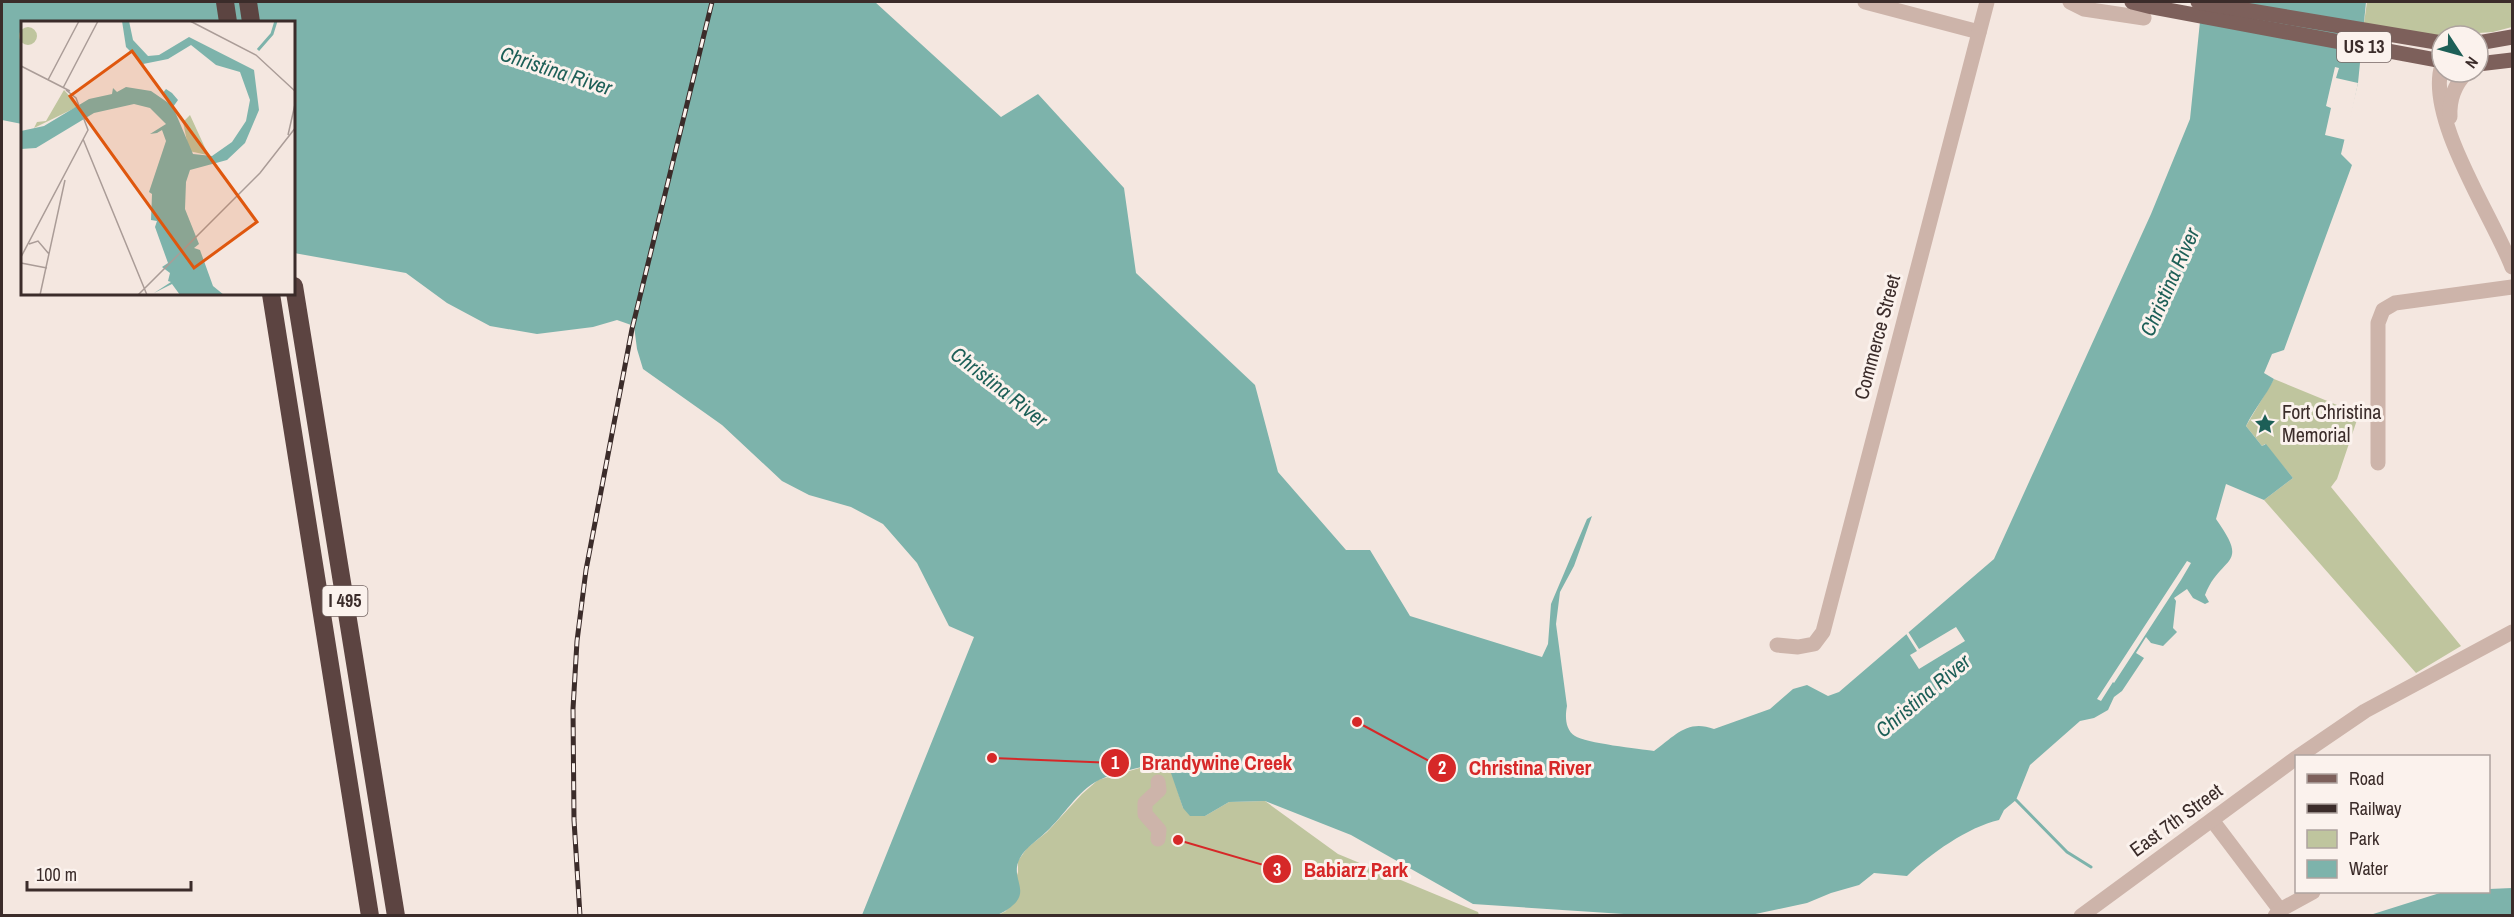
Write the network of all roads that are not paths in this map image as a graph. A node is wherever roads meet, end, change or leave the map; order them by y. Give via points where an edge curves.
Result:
1 (225, 2) edge
2 (248, 2) edge
3 (1865, 2) edge
4 (1987, 2) edge
5 (2070, 2) edge
6 (2132, 2) edge
7 (2198, 2) edge
8 (2144, 18) dead end
9 (228, 21) edge
10 (251, 21) edge
11 (1979, 32) junction
12 (2512, 37) edge
13 (2430, 41) edge
14 (2490, 41) edge
15 (2430, 60) edge
16 (2512, 60) edge
17 (2490, 63) edge
18 (2440, 84) edge
19 (2458, 84) edge
20 (2450, 135) junction
21 (2512, 267) edge
22 (2512, 286) edge
23 (271, 296) edge
24 (296, 296) edge
25 (2378, 463) dead end
26 (2512, 632) edge
27 (1777, 645) dead end
28 (2301, 755) edge
29 (2295, 759) edge
30 (1158, 782) dead end
31 (2212, 820) junction
32 (1158, 839) dead end
33 (2310, 893) edge
34 (2277, 913) edge
35 (370, 915) edge
36 (396, 915) edge
37 (2081, 915) edge

1 - 9 highway
2 - 10 highway
3 - 11 street
4 - 11 street, Commerce Street
5 - 8 street via 2084,9
6 - 15 main road, US 13
7 - 13 main road, US 13
11 - 27 street, Commerce Street via 1823,632 1814,644
12 - 14 main road
16 - 17 main road
18 - 20 street via 2441,105
19 - 20 street via 2451,99
20 - 21 street
22 - 25 street via 2395,303 2383,310 2377,348
23 - 35 highway, I 495
24 - 36 highway, I 495
26 - 28 street, East 7th Street via 2365,711
29 - 31 street, East 7th Street
30 - 32 street via 1159,790 1145,804 1145,814 1159,830
31 - 34 street
31 - 37 street, East 7th Street
33 - 34 street

